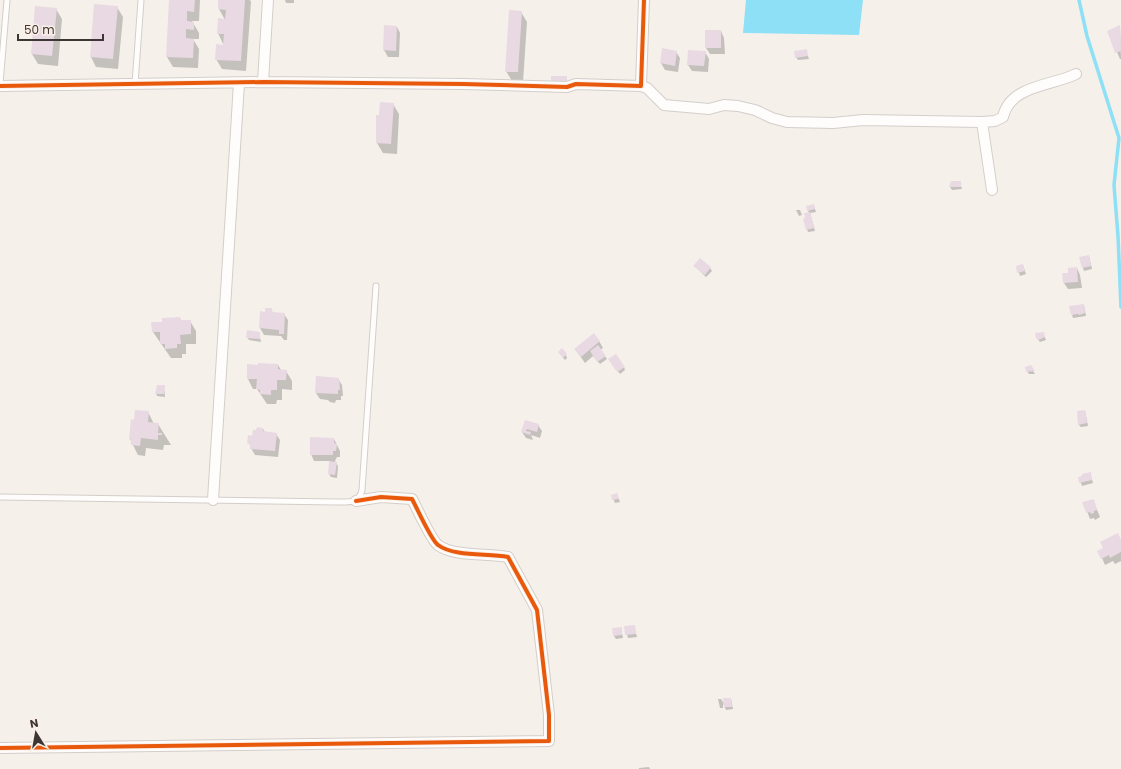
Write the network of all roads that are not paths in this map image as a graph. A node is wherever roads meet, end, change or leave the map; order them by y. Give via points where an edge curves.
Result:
1 (7, 0) edge
2 (141, 0) edge
3 (268, 0) edge
4 (644, 0) edge
5 (1076, 74) dead end
6 (264, 82) junction
7 (239, 83) junction
8 (135, 84) junction
9 (0, 85) edge
10 (641, 86) junction
11 (982, 122) junction
12 (992, 186) dead end
13 (376, 286) dead end
14 (0, 497) edge
15 (213, 500) junction
16 (356, 501) junction
17 (0, 748) edge

1 - 9 lane
2 - 8 lane
3 - 6 street
4 - 10 street
5 - 11 street via 1017,95 1005,108 1003,117 995,121
6 - 7 street
6 - 10 street
7 - 8 street
7 - 15 street
8 - 9 street
10 - 11 street via 647,88 664,105 709,109 724,105 738,106 787,122
11 - 12 street
13 - 16 lane via 362,490
14 - 15 lane
15 - 16 lane
16 - 17 street via 381,497 412,499 437,545 452,552 508,557 537,610 549,715 549,742

